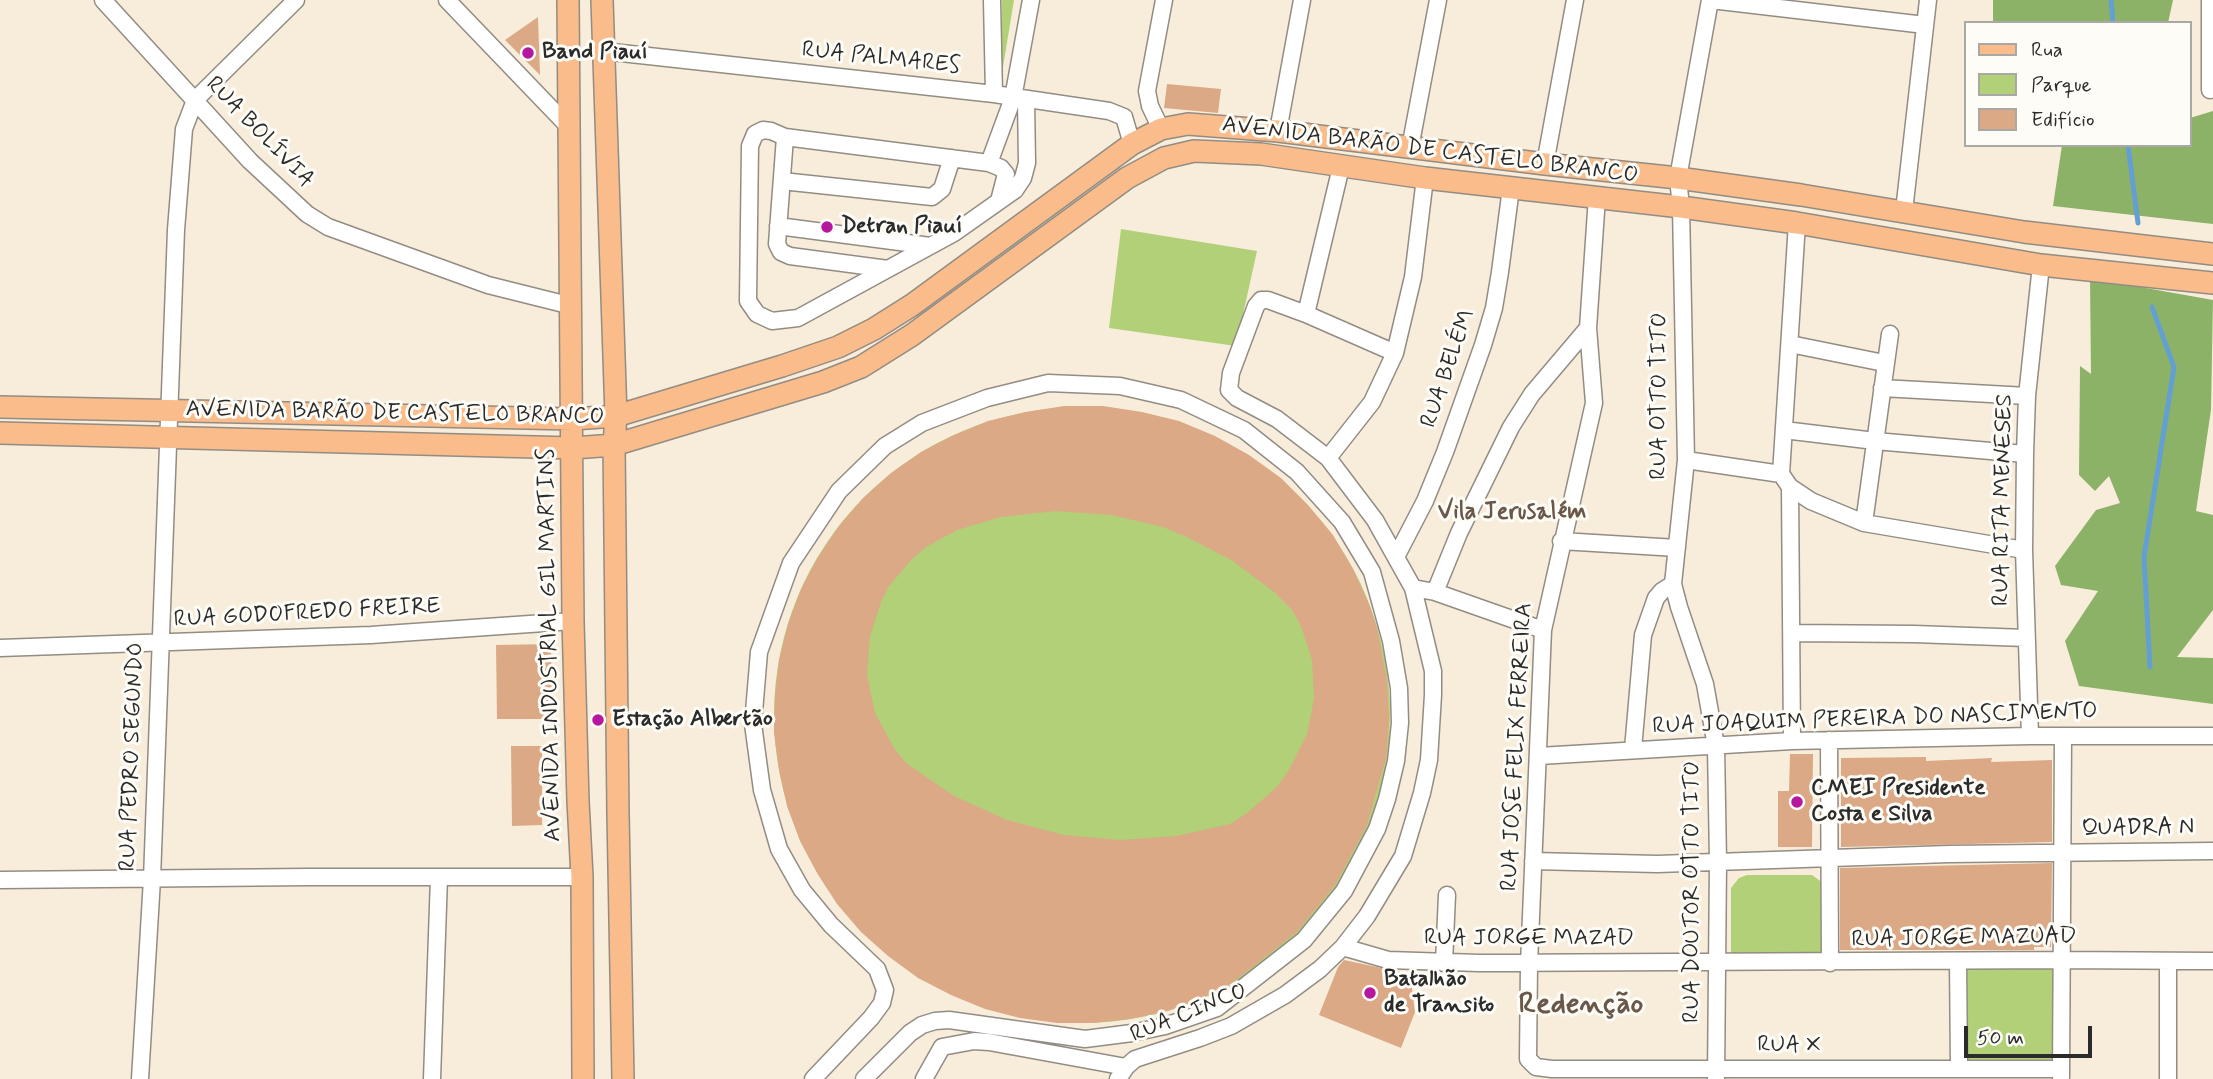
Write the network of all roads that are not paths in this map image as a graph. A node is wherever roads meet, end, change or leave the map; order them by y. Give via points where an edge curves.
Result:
1 (103, 0) edge
2 (296, 0) edge
3 (447, 0) edge
4 (568, 0) edge
5 (603, 0) edge
6 (992, 0) edge
7 (1031, 0) edge
8 (1164, 0) edge
9 (1302, 0) edge
10 (1438, 0) edge
11 (1575, 0) edge
12 (1710, 0) edge
13 (1928, 0) edge
14 (2210, 0) edge
15 (2211, 21) edge
16 (1924, 25) junction
17 (603, 51) junction
18 (2210, 90) dead end
19 (994, 94) junction
20 (1020, 99) junction
21 (195, 100) junction
22 (567, 125) junction
23 (1161, 129) junction
24 (1278, 131) junction
25 (785, 137) junction
26 (1132, 144) junction
27 (1410, 148) junction
28 (953, 159) junction
29 (989, 163) junction
30 (1545, 164) junction
31 (1341, 167) junction
32 (1425, 178) junction
33 (1678, 178) junction
34 (782, 181) junction
35 (1511, 188) junction
36 (1597, 197) junction
37 (999, 201) junction
38 (1681, 207) junction
39 (1904, 211) junction
40 (1797, 223) junction
41 (778, 226) junction
42 (930, 246) junction
43 (2213, 254) edge
44 (2041, 264) junction
45 (888, 269) junction
46 (2213, 283) edge
47 (572, 306) junction
48 (1306, 314) junction
49 (1588, 328) junction
50 (1890, 334) dead end
51 (1790, 344) junction
52 (1395, 353) junction
53 (1884, 363) junction
54 (1882, 388) junction
55 (2027, 396) junction
56 (0, 407) edge
57 (168, 409) junction
58 (616, 416) junction
59 (573, 419) junction
60 (1784, 430) junction
61 (0, 433) edge
62 (167, 436) junction
63 (1875, 441) junction
64 (614, 445) junction
65 (573, 448) junction
66 (2025, 454) junction
67 (1328, 458) junction
68 (1686, 460) junction
69 (1786, 480) junction
70 (1864, 523) junction
71 (1561, 541) junction
72 (1677, 548) junction
73 (2024, 550) junction
74 (1396, 555) junction
75 (1673, 584) junction
76 (1413, 588) junction
77 (1435, 592) junction
78 (573, 621) junction
79 (1543, 630) junction
80 (1793, 633) junction
81 (2026, 638) junction
82 (159, 644) junction
83 (0, 648) edge
84 (2030, 736) junction
85 (2213, 736) edge
86 (2063, 737) junction
87 (1829, 740) junction
88 (1792, 741) junction
89 (1716, 746) junction
90 (1633, 750) junction
91 (1539, 756) junction
92 (2213, 850) edge
93 (2063, 852) junction
94 (1828, 859) junction
95 (1533, 861) junction
96 (1718, 862) junction
97 (439, 877) junction
98 (582, 877) junction
99 (152, 879) junction
100 (0, 880) edge
101 (1447, 895) dead end
102 (1343, 947) junction
103 (2060, 960) junction
104 (2168, 961) junction
105 (2213, 961) edge
106 (1444, 962) junction
107 (1716, 962) junction
108 (1958, 962) junction
109 (1830, 963) junction
110 (1529, 964) junction
111 (934, 1021) junction
112 (942, 1047) junction
113 (1527, 1053) joint
114 (1959, 1068) junction
115 (1122, 1073) edge
116 (1552, 1074) edge
117 (1716, 1074) edge
118 (1828, 1074) edge
119 (2061, 1074) edge
120 (140, 1079) edge
121 (432, 1079) edge
122 (583, 1079) edge
123 (623, 1079) edge
124 (813, 1079) edge
125 (864, 1079) edge
126 (924, 1079) edge
127 (2168, 1079) edge

1 - 21 street, RUA BOLÍVIA
2 - 21 street
3 - 22 street
4 - 22 main road, AVENIDA INDUSTRIAL GIL MARTINS
5 - 17 main road
6 - 19 street
7 - 20 street
8 - 23 street via 1147,91
9 - 24 street
10 - 27 street
11 - 30 street
12 - 16 street
12 - 33 street, RUA OTTO TITO
13 - 16 street
14 - 15 street
15 - 18 street
16 - 39 street
17 - 19 street, RUA PALMARES
17 - 58 main road
19 - 20 street, RUA PALMARES
20 - 26 street, RUA PALMARES via 1121,115
20 - 29 street
20 - 37 street via 1027,163 1015,190
21 - 47 street, RUA BOLÍVIA via 272,184 328,227 488,285
21 - 57 street, RUA PEDRO SEGUNDO via 184,129
22 - 47 main road, AVENIDA INDUSTRIAL GIL MARTINS
23 - 24 main road, AVENIDA BARÃO DE CASTELO BRANCO via 1188,124
23 - 26 main road, AVENIDA BARÃO DE CASTELO BRANCO
24 - 27 main road, AVENIDA BARÃO DE CASTELO BRANCO
25 - 28 street
25 - 34 street
25 - 45 street via 763,130 755,134 750,146 748,301 757,314 772,321 798,318
26 - 58 main road, AVENIDA BARÃO DE CASTELO BRANCO via 874,329 782,366
27 - 30 main road, AVENIDA BARÃO DE CASTELO BRANCO
28 - 29 street
28 - 34 street via 942,189 932,197
29 - 37 street via 1006,174
30 - 33 main road, AVENIDA BARÃO DE CASTELO BRANCO
31 - 32 main road, AVENIDA BARÃO DE CASTELO BRANCO
31 - 48 street
31 - 64 main road, AVENIDA BARÃO DE CASTELO BRANCO via 1218,151 1164,158 1127,178 912,335 860,367
32 - 35 main road, AVENIDA BARÃO DE CASTELO BRANCO
32 - 52 street via 1413,278
33 - 38 street, RUA OTTO TITO
33 - 39 main road, AVENIDA BARÃO DE CASTELO BRANCO
34 - 41 street
35 - 36 main road, AVENIDA BARÃO DE CASTELO BRANCO
35 - 74 street, RUA BELÉM via 1498,284 1483,345 1425,502
36 - 38 main road, AVENIDA BARÃO DE CASTELO BRANCO
36 - 49 street, RUA JOSE FELIX FERREIRA
37 - 42 street
38 - 40 main road, AVENIDA BARÃO DE CASTELO BRANCO
38 - 68 street, RUA OTTO TITO
39 - 43 main road, AVENIDA BARÃO DE CASTELO BRANCO via 2024,232
40 - 44 main road, AVENIDA BARÃO DE CASTELO BRANCO
40 - 51 street
41 - 42 street
41 - 45 street via 777,244 790,256
42 - 45 street
44 - 46 main road, AVENIDA BARÃO DE CASTELO BRANCO
44 - 55 street, RUA RITA MENESES
47 - 59 main road, AVENIDA INDUSTRIAL GIL MARTINS
48 - 52 street
48 - 67 street, RUA CINCO via 1268,300 1259,302 1231,373 1229,390 1278,419
49 - 71 street, RUA JOSE FELIX FERREIRA via 1594,403
49 - 77 street via 1515,419
50 - 53 street
51 - 53 street
51 - 60 street
52 - 67 street via 1372,402
53 - 54 street
54 - 55 street
54 - 63 street
55 - 66 street, RUA RITA MENESES
56 - 57 main road, AVENIDA BARÃO DE CASTELO BRANCO
57 - 59 main road, AVENIDA BARÃO DE CASTELO BRANCO
57 - 62 street, RUA PEDRO SEGUNDO
58 - 59 main road, AVENIDA BARÃO DE CASTELO BRANCO
58 - 64 main road
59 - 65 main road, AVENIDA INDUSTRIAL GIL MARTINS
60 - 63 street
60 - 69 street
61 - 62 main road, AVENIDA BARÃO DE CASTELO BRANCO
62 - 65 main road, AVENIDA BARÃO DE CASTELO BRANCO
62 - 82 street, RUA PEDRO SEGUNDO
63 - 66 street
63 - 70 street
64 - 65 main road, AVENIDA BARÃO DE CASTELO BRANCO
64 - 123 main road
65 - 78 main road, AVENIDA INDUSTRIAL GIL MARTINS
66 - 73 street, RUA RITA MENESES
67 - 74 street, RUA CINCO via 1376,520
68 - 69 street
68 - 72 street, RUA OTTO TITO
69 - 70 street via 1820,506
69 - 80 street
70 - 73 street
71 - 72 street
71 - 79 street, RUA JOSE FELIX FERREIRA
72 - 75 street, RUA OTTO TITO
73 - 81 street, RUA RITA MENESES
74 - 76 street, RUA CINCO
75 - 89 street, RUA DOUTOR OTTO TITO via 1705,684
75 - 90 street via 1656,598 1643,635
76 - 77 street
76 - 102 street, RUA CINCO via 1433,671 1426,771 1403,856
77 - 79 street
78 - 82 street, RUA GODOFREDO FREIRE
78 - 98 main road, AVENIDA INDUSTRIAL GIL MARTINS
79 - 91 street, RUA JOSE FELIX FERREIRA
80 - 81 street
80 - 88 street
81 - 84 street, RUA RITA MENESES
82 - 83 street, RUA GODOFREDO FREIRE
82 - 99 street, RUA PEDRO SEGUNDO
84 - 86 street, RUA JOAQUIM PEREIRA DO NASCIMENTO
84 - 87 street, RUA JOAQUIM PEREIRA DO NASCIMENTO
85 - 86 street, RUA JOAQUIM PEREIRA DO NASCIMENTO
86 - 93 street
87 - 88 street, RUA JOAQUIM PEREIRA DO NASCIMENTO
87 - 94 street
88 - 89 street, RUA JOAQUIM PEREIRA DO NASCIMENTO
89 - 90 street, RUA JOAQUIM PEREIRA DO NASCIMENTO
89 - 96 street, RUA DOUTOR OTTO TITO
90 - 91 street, RUA JOAQUIM PEREIRA DO NASCIMENTO
91 - 95 street, RUA JOSE FELIX FERREIRA
92 - 93 street, QUADRA N
93 - 94 street, QUADRA N
93 - 103 street
94 - 96 street, QUADRA N
94 - 109 street
95 - 96 street, QUADRA N
95 - 110 street, RUA JOSE FELIX FERREIRA
96 - 107 street, RUA DOUTOR OTTO TITO
97 - 98 street
97 - 99 street
97 - 121 street
98 - 122 main road, AVENIDA INDUSTRIAL GIL MARTINS
99 - 100 street
99 - 120 street, RUA PEDRO SEGUNDO
101 - 106 street
102 - 106 street, RUA JORGE MAZAD via 1388,960
102 - 115 street, RUA CINCO via 1320,970 1260,1011 1200,1038 1135,1059
103 - 104 street, RUA JORGE MAZUAD
103 - 108 street, RUA JORGE MAZUAD
103 - 119 street
104 - 105 street, RUA JORGE MAZUAD
104 - 127 street
106 - 110 street, RUA JORGE MAZAD
107 - 109 street, RUA JORGE MAZUAD
107 - 110 street, RUA JORGE MAZAD
107 - 117 street, RUA DOUTOR OTTO TITO
108 - 109 street, RUA JORGE MAZUAD
108 - 114 street
110 - 113 street, RUA JOSE FELIX FERREIRA
111 - 112 street
111 - 124 street via 1085,1039 1154,1028 1217,1008 1304,940 1321,921 1344,891 1377,829 1396,761 1400,723 1397,669 1372,572 1342,522 1297,472 1244,430 1181,400 1120,386 1048,383 987,398 922,423 885,446 839,491 791,563 760,652 753,724 762,790 779,849 802,890 877,969 886,989 871,1018
111 - 125 street via 910,1033
112 - 115 street via 989,1042
112 - 126 street
113 - 116 street, RUA X via 1533,1066
114 - 118 street, RUA X
114 - 119 street, RUA X
116 - 117 street, RUA X
117 - 118 street, RUA X

